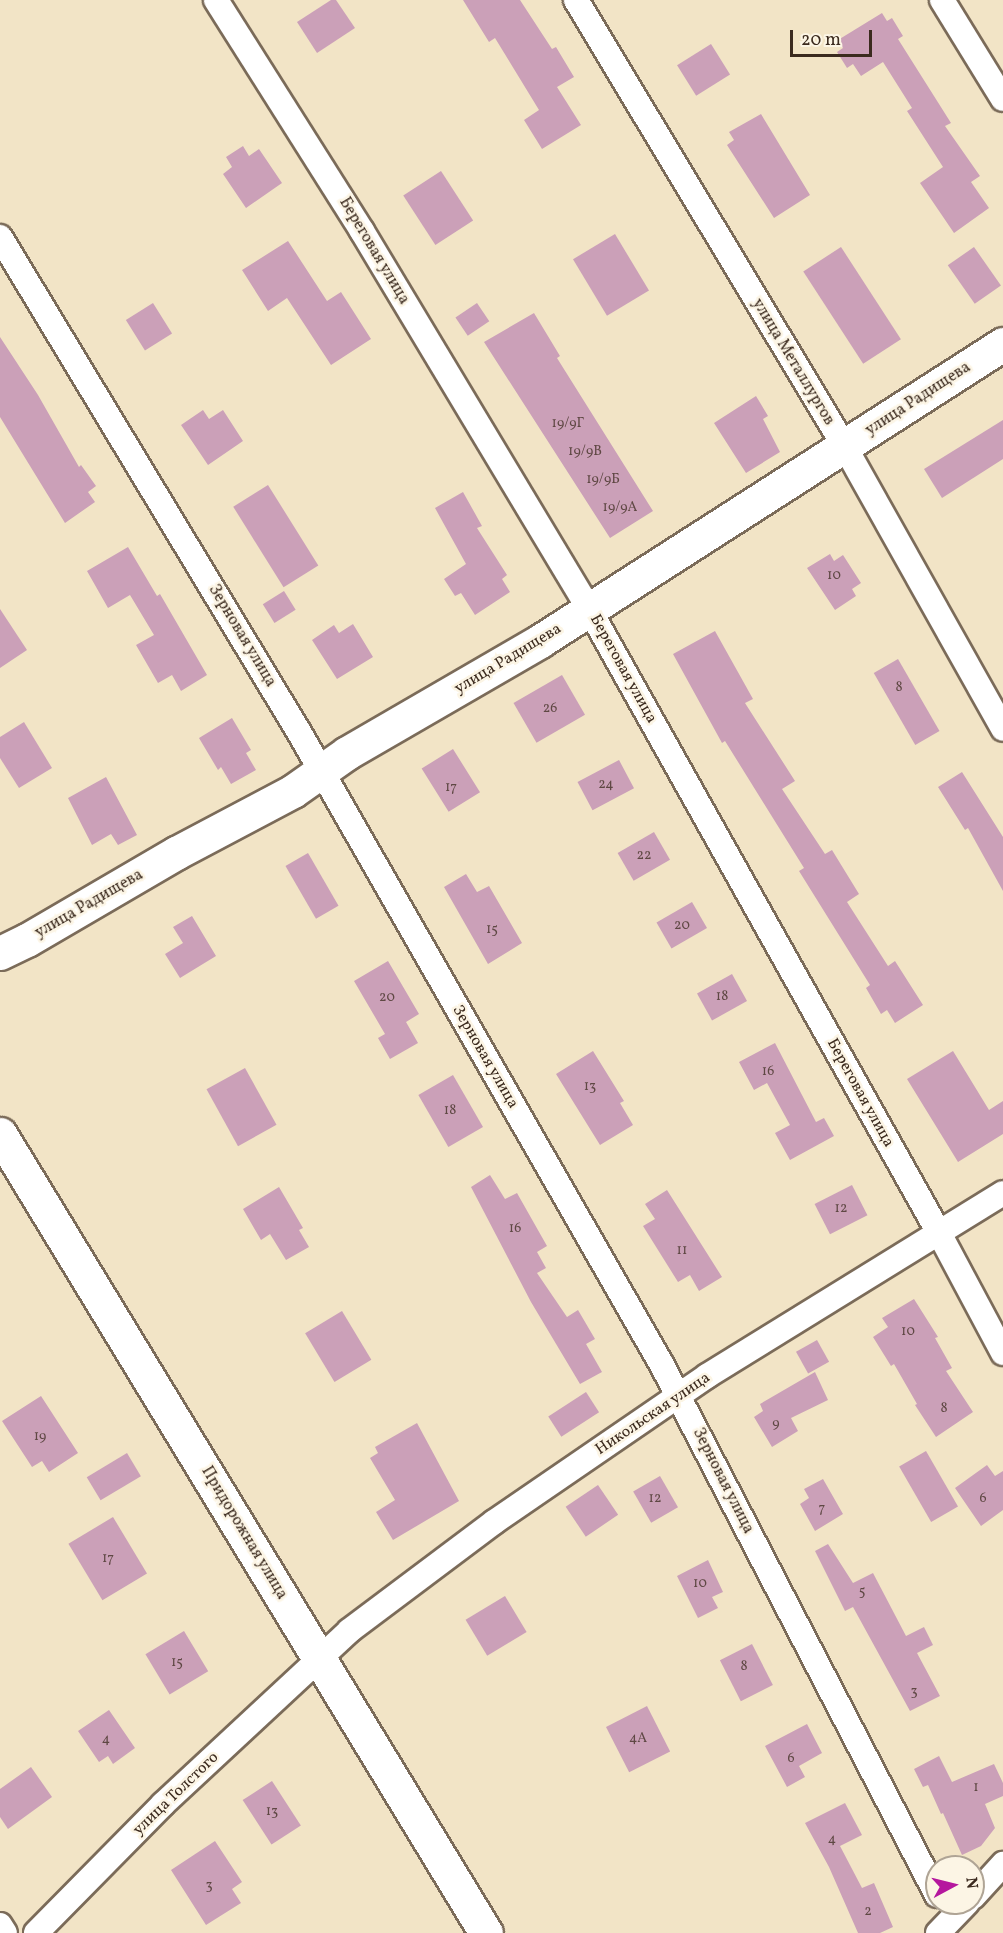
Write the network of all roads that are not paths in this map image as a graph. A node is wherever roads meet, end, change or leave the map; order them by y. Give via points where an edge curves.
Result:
1 (216, 0) edge
2 (576, 0) edge
3 (942, 0) edge
4 (1003, 99) edge
5 (0, 237) edge
6 (1003, 344) edge
7 (844, 447) junction
8 (589, 609) junction
9 (1003, 729) edge
10 (321, 771) junction
11 (0, 952) edge
12 (0, 1134) edge
13 (1003, 1193) edge
14 (939, 1233) junction
15 (1003, 1353) edge
16 (679, 1395) junction
17 (319, 1659) junction
18 (1003, 1864) edge
19 (925, 1872) edge
20 (985, 1884) edge
21 (0, 1925) edge
22 (5, 1933) edge
23 (36, 1933) edge
24 (486, 1933) edge

1 - 8 street, Береговая улица via 362,231
2 - 7 street, улица Металлургов
3 - 4 street
5 - 10 street, Зерновая улица
6 - 7 street, улица Радищева
7 - 8 street, улица Радищева
7 - 9 street, улица Металлургов
8 - 10 street, улица Радищева
8 - 14 street, Береговая улица
10 - 11 street, улица Радищева via 292,791
10 - 16 street, Зерновая улица
12 - 17 street, Придорожная улица
13 - 14 street, Никольская улица
14 - 15 street, Береговая улица
14 - 16 street, Никольская улица
16 - 17 street, Никольская улица via 494,1522 349,1630
16 - 19 street, Зерновая улица
17 - 23 street, улица Толстого via 163,1804
17 - 24 street, Придорожная улица
18 - 20 street
21 - 22 street

